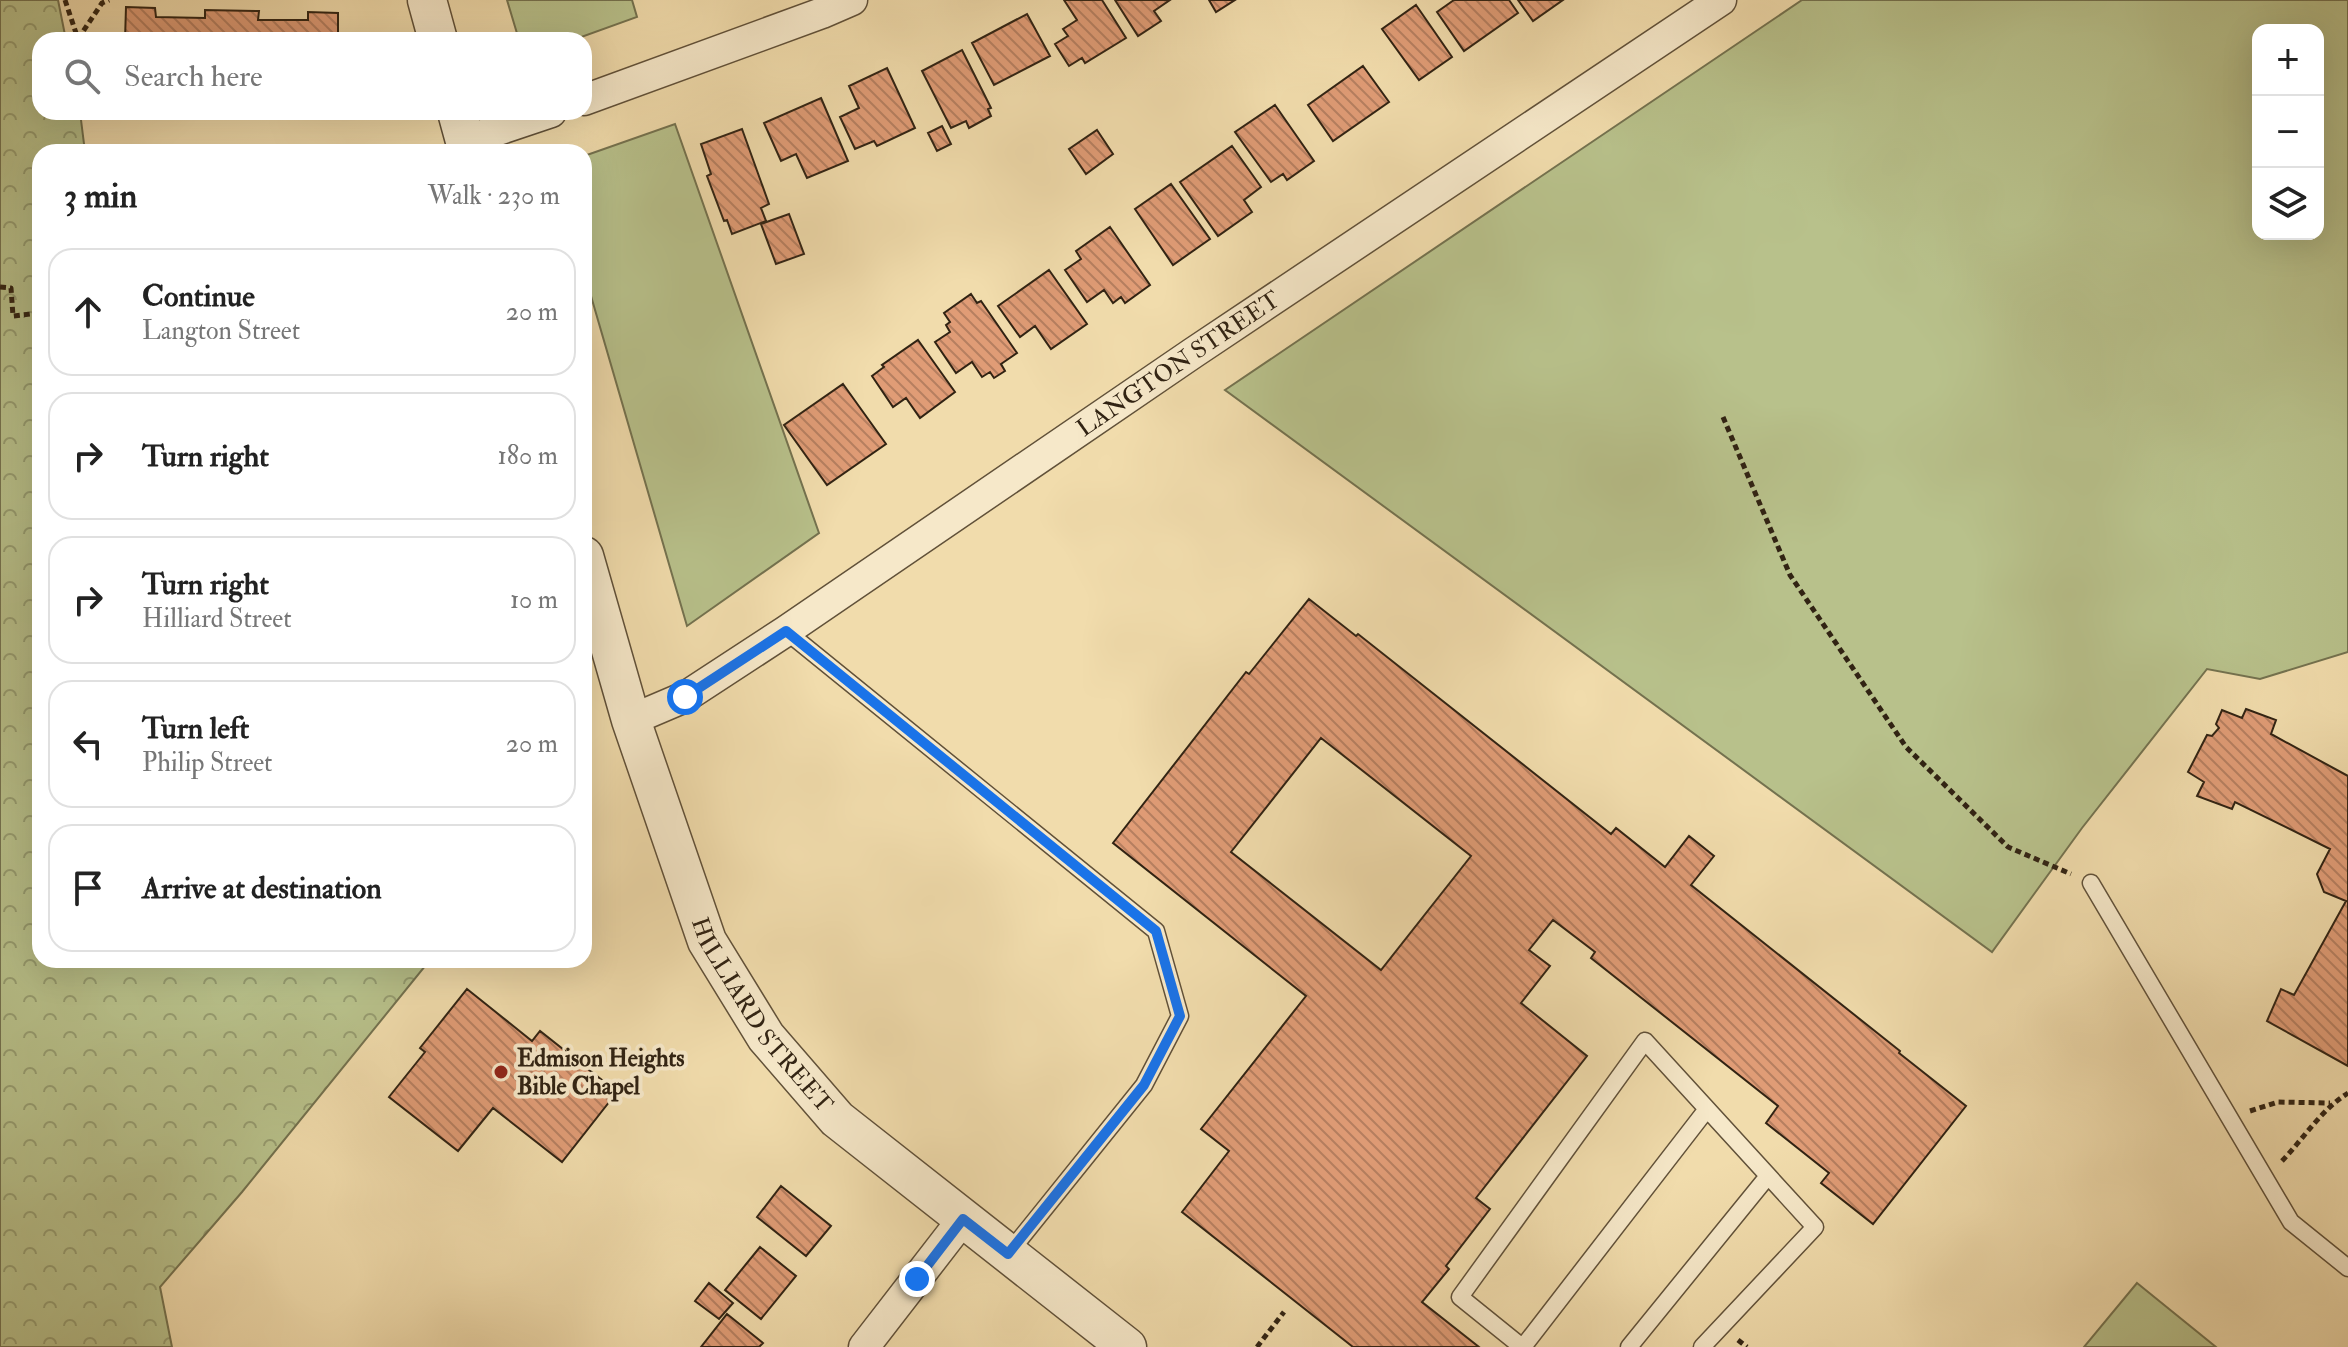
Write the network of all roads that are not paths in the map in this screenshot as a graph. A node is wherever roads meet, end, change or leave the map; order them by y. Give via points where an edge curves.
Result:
1 (427, 0) edge
2 (852, 0) edge
3 (1721, 0) edge
4 (436, 32) edge
5 (592, 97) edge
6 (521, 120) edge
7 (464, 135) edge
8 (592, 584) edge
9 (786, 631) junction
10 (631, 720) junction
11 (2091, 883) road end
12 (1707, 1109) junction
13 (1768, 1176) junction
14 (963, 1219) junction
15 (1008, 1254) junction
16 (2348, 1268) edge
17 (864, 1347) edge
18 (1127, 1347) edge
19 (1523, 1347) edge
20 (1629, 1347) edge
21 (1702, 1347) edge

1 - 4 street
2 - 5 street
3 - 9 street, LANGTON STREET
6 - 7 street
8 - 10 street, HILLIARD STREET
9 - 10 street, LANGTON STREET via 685,697
9 - 15 lane via 1156,931 1180,1016 1144,1085
10 - 14 street, HILLIARD STREET via 707,941 766,1037 837,1119
11 - 16 lane via 2291,1222
12 - 13 lane
12 - 19 lane
12 - 19 lane via 1645,1041 1460,1297
13 - 20 lane
13 - 21 lane via 1815,1227
14 - 15 street, HILLIARD STREET
14 - 17 street
15 - 18 street, HILLIARD STREET

